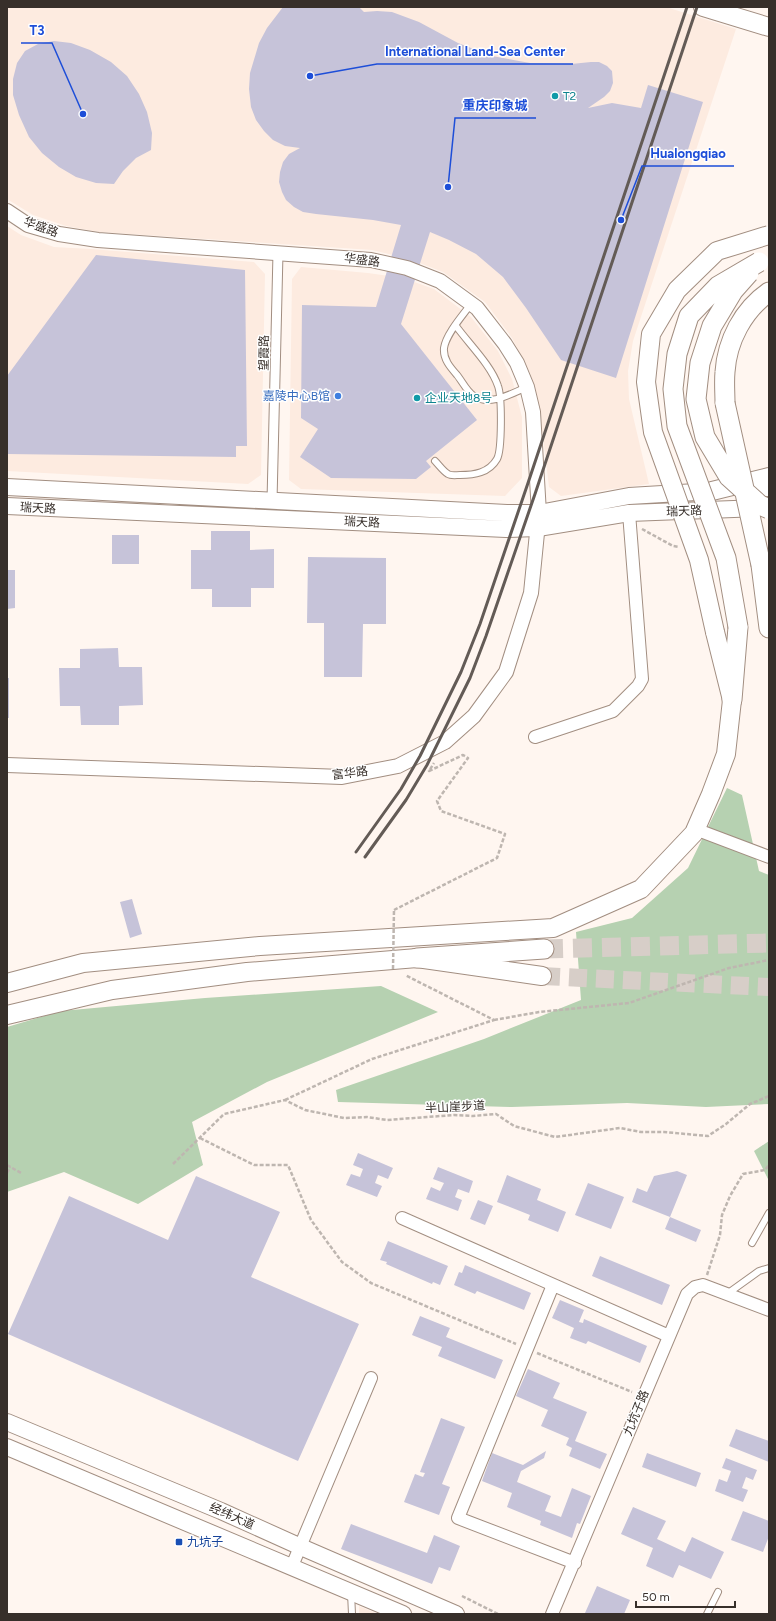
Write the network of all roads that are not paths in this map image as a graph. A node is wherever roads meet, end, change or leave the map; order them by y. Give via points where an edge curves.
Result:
1 (703, 7) edge
2 (769, 27) edge
3 (7, 212) edge
4 (769, 235) edge
5 (278, 253) junction
6 (764, 258) edge
7 (769, 292) edge
8 (471, 304) junction
9 (456, 326) junction
10 (527, 387) junction
11 (500, 398) junction
12 (435, 461) dead end
13 (769, 477) edge
14 (7, 487) edge
15 (769, 488) edge
16 (712, 491) junction
17 (272, 501) junction
18 (8, 506) edge
19 (769, 509) edge
20 (629, 513) junction
21 (538, 520) junction
22 (769, 628) edge
23 (732, 700) junction
24 (535, 737) dead end
25 (7, 765) edge
26 (695, 830) junction
27 (769, 857) edge
28 (544, 950) tunnel mouth
29 (417, 958) junction
30 (542, 976) tunnel mouth
31 (7, 983) edge
32 (7, 1015) edge
33 (769, 1213) edge
34 (402, 1218) dead end
35 (752, 1243) dead end
36 (769, 1268) edge
37 (553, 1285) junction
38 (727, 1294) junction
39 (769, 1310) edge
40 (669, 1336) junction
41 (371, 1378) dead end
42 (7, 1422) edge
43 (7, 1447) edge
44 (301, 1547) junction
45 (575, 1563) junction
46 (292, 1566) junction
47 (350, 1591) junction
48 (718, 1592) dead end
49 (352, 1614) edge
50 (403, 1614) edge
51 (456, 1614) edge
52 (552, 1614) edge
53 (707, 1614) edge

1 - 2 main road
3 - 5 street, 华盛路 via 28,225 59,234 98,240
4 - 23 main road, bridge via 717,251 677,290 651,334 646,382 653,432 699,560
5 - 8 street, 华盛路 via 371,260 407,268 440,281
5 - 17 street, 望霞路
6 - 19 highway, bridge via 733,291 712,326 700,363 696,399 704,437 729,477 760,505
6 - 23 highway, bridge via 718,286 689,316 677,354 674,389 677,426 726,558 738,627
7 - 22 highway, bridge via 742,318 729,345 725,371 725,403 761,565
8 - 9 lane
8 - 10 street, 华盛路 via 505,344
9 - 11 lane via 490,370 499,387
9 - 11 lane via 446,340 444,349 448,364 474,396 481,399
10 - 11 lane
10 - 21 street, 华盛路 via 534,412
11 - 12 lane via 500,451 492,465 480,474 452,475
13 - 16 main road
14 - 17 main road, 瑞天路
15 - 16 main road, 瑞天路
16 - 21 main road, 瑞天路 via 629,496
17 - 21 main road, 瑞天路 via 507,513
18 - 21 main road, 瑞天路 via 506,529
19 - 20 main road, 瑞天路
20 - 21 main road, 瑞天路
20 - 24 street via 642,679 613,711
21 - 25 street, 富华路 via 531,593 506,672 474,716 445,742 398,766 342,776
23 - 26 main road via 726,754
26 - 27 street
26 - 31 main road via 641,890 553,928 260,946 83,963
28 - 29 highway
29 - 30 main road
29 - 32 main road via 247,972 120,989
33 - 35 lane
34 - 37 street
36 - 38 lane via 759,1271
37 - 40 street
37 - 45 street via 458,1518
38 - 39 street
38 - 40 street, 九坑子路 via 703,1285 695,1287 687,1294
40 - 45 street, 九坑子路
41 - 44 street
42 - 44 main road, 经纬大道 via 222,1511
43 - 46 main road, 经纬大道
44 - 46 street
44 - 51 main road, 经纬大道
45 - 52 street, 九坑子路
46 - 47 main road, 经纬大道
47 - 49 lane
47 - 50 main road, 经纬大道
48 - 53 lane

